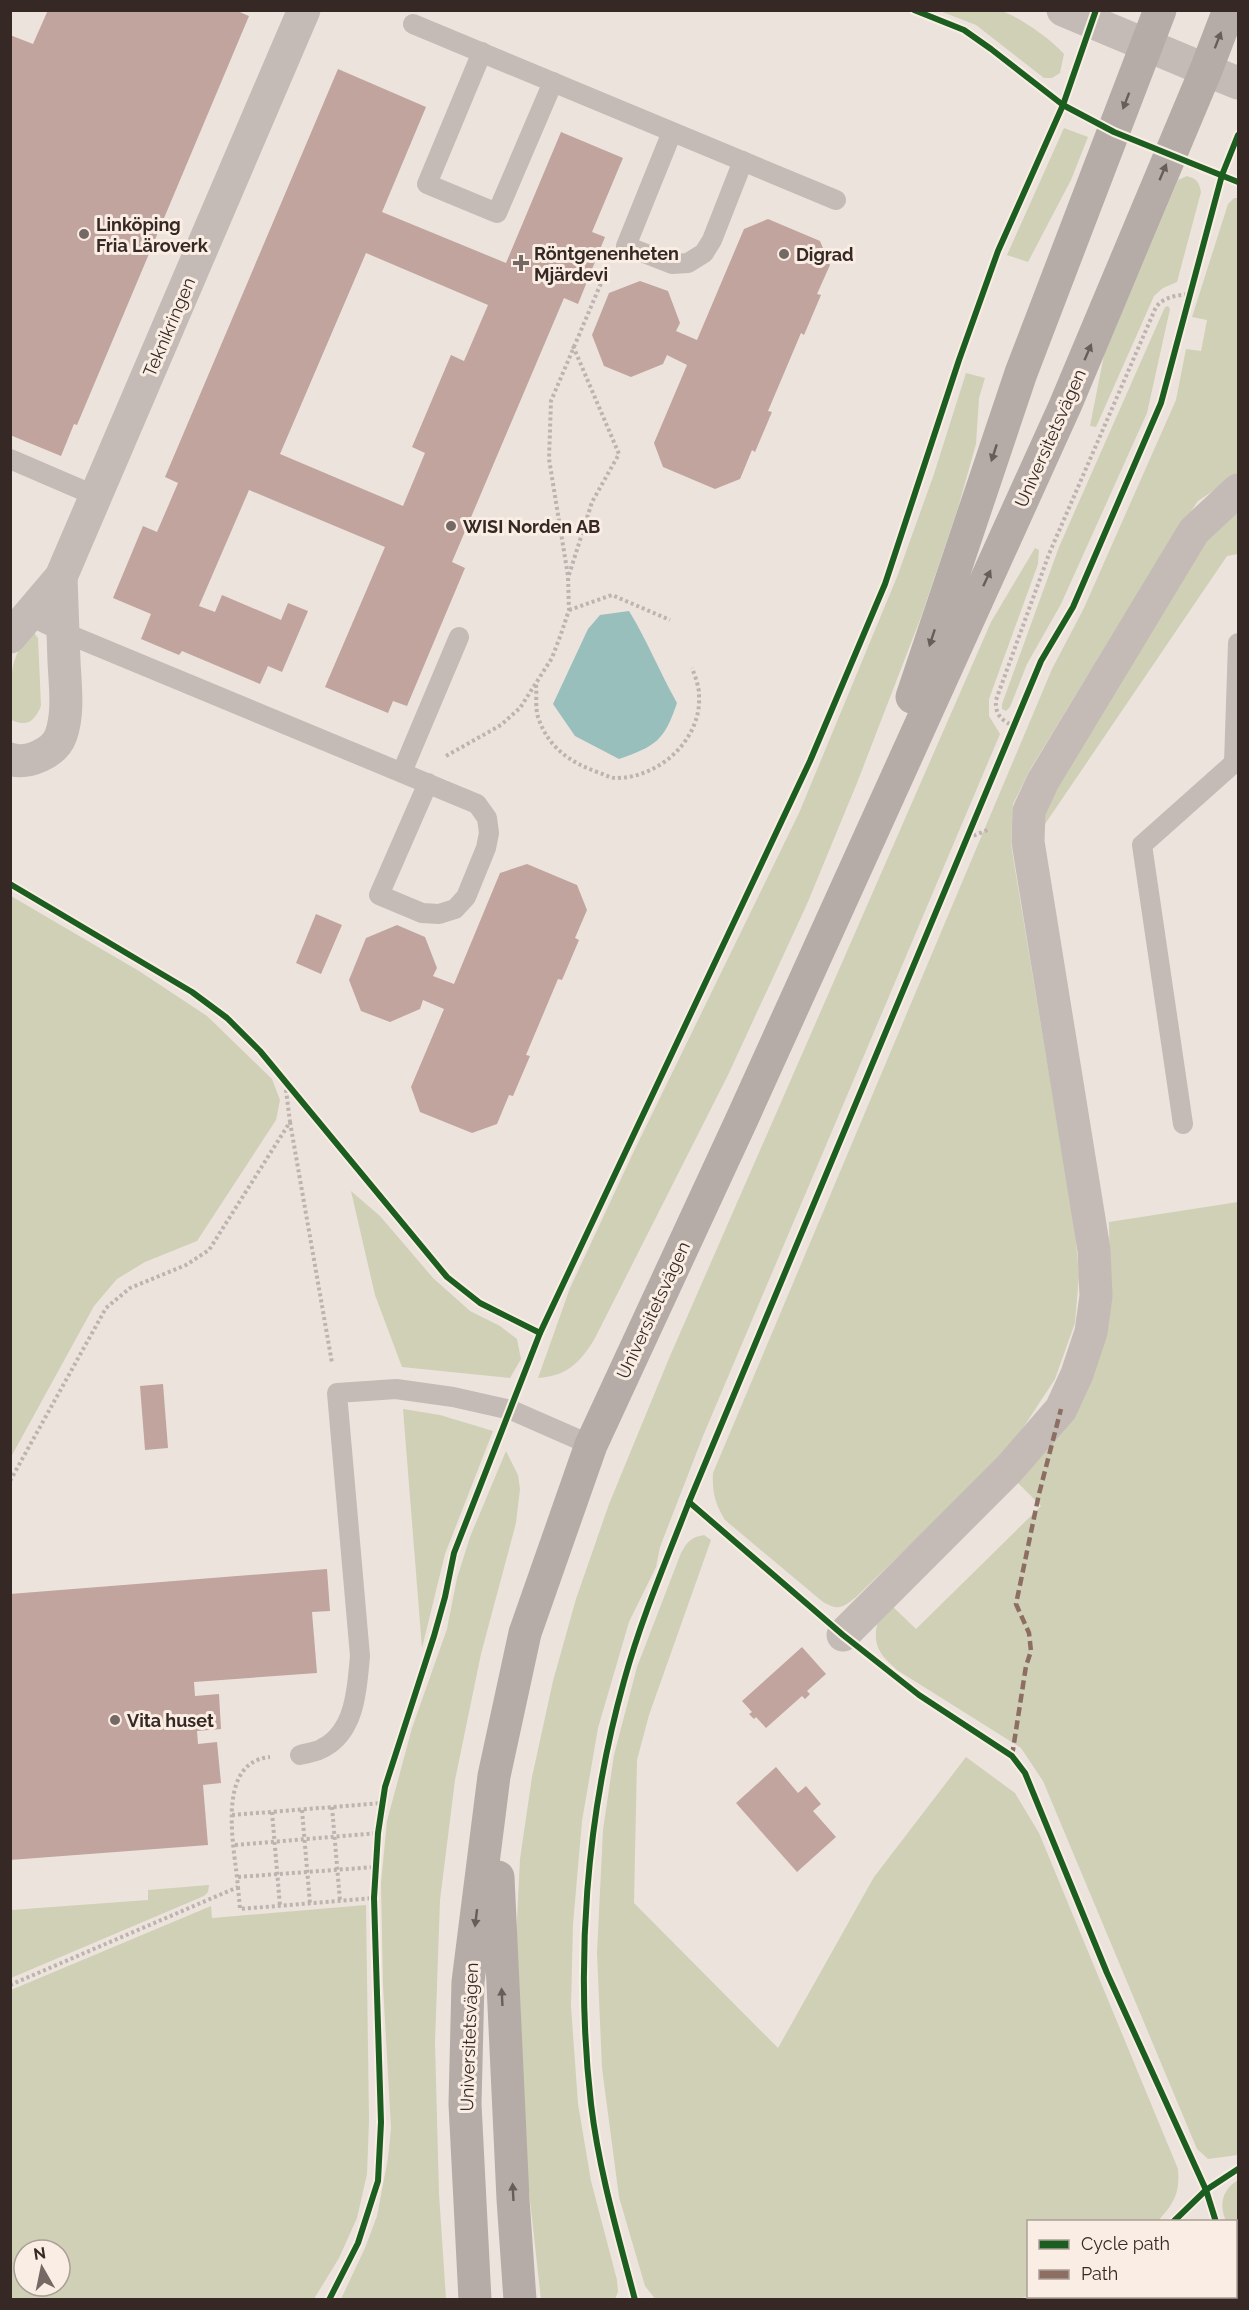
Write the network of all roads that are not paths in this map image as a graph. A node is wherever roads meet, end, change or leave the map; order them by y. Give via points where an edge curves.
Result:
1 (304, 10) edge
2 (1063, 10) edge
3 (1160, 10) edge
4 (1229, 10) edge
5 (413, 24) dead end
6 (1146, 46) junction
7 (482, 52) junction
8 (1206, 70) junction
9 (553, 82) junction
10 (1239, 83) edge
11 (672, 132) junction
12 (743, 161) junction
13 (836, 200) dead end
14 (10, 459) edge
15 (1239, 490) edge
16 (96, 496) junction
17 (61, 577) junction
18 (19, 626) edge
19 (63, 632) junction
20 (459, 637) dead end
21 (1239, 643) edge
22 (10, 759) edge
23 (1236, 763) edge
24 (402, 772) junction
25 (428, 783) junction
26 (858, 861) junction
27 (1183, 1124) dead end
28 (591, 1444) junction
29 (843, 1635) dead end
30 (300, 1755) road end
31 (494, 1776) junction
32 (476, 2300) edge
33 (520, 2300) edge

1 - 16 street, Teknikringen
2 - 6 street
3 - 6 main road, Universitetsvägen
8 -> 4 main road, Universitetsvägen
5 - 7 lane
6 - 8 street
6 -> 26 main road, Universitetsvägen via 1021,373
7 - 9 lane
7 - 9 lane via 427,184 497,213
8 - 10 street
26 -> 8 main road, Universitetsvägen via 1065,406
9 - 11 lane
11 - 12 lane
11 - 12 lane via 627,246 672,264 688,263 704,253
12 - 13 lane
14 - 16 lane
15 - 29 street via 1194,531 1042,781 1029,811 1028,842 1094,1250 1096,1296 1091,1332 1077,1374 1061,1409 1009,1469
16 - 17 street, Teknikringen
17 - 18 street, Teknikringen
17 - 19 street, Teknikringen
18 - 19 lane
19 - 22 street, Teknikringen via 65,716 61,738 50,750 34,758 18,762
19 - 24 lane
20 - 24 lane
21 - 23 lane
23 - 27 lane via 1142,845
24 - 25 lane
25 - 25 lane via 477,804 487,818 489,833 466,897 455,909 439,914 422,913 379,895
26 - 28 main road, Universitetsvägen
28 - 30 lane via 511,1410 453,1397 396,1389 337,1393 360,1656 356,1699 341,1732 323,1749
28 - 31 main road, Universitetsvägen via 525,1633
31 -> 32 main road, Universitetsvägen via 468,1982 465,2104
33 -> 31 main road, Universitetsvägen via 501,1980

